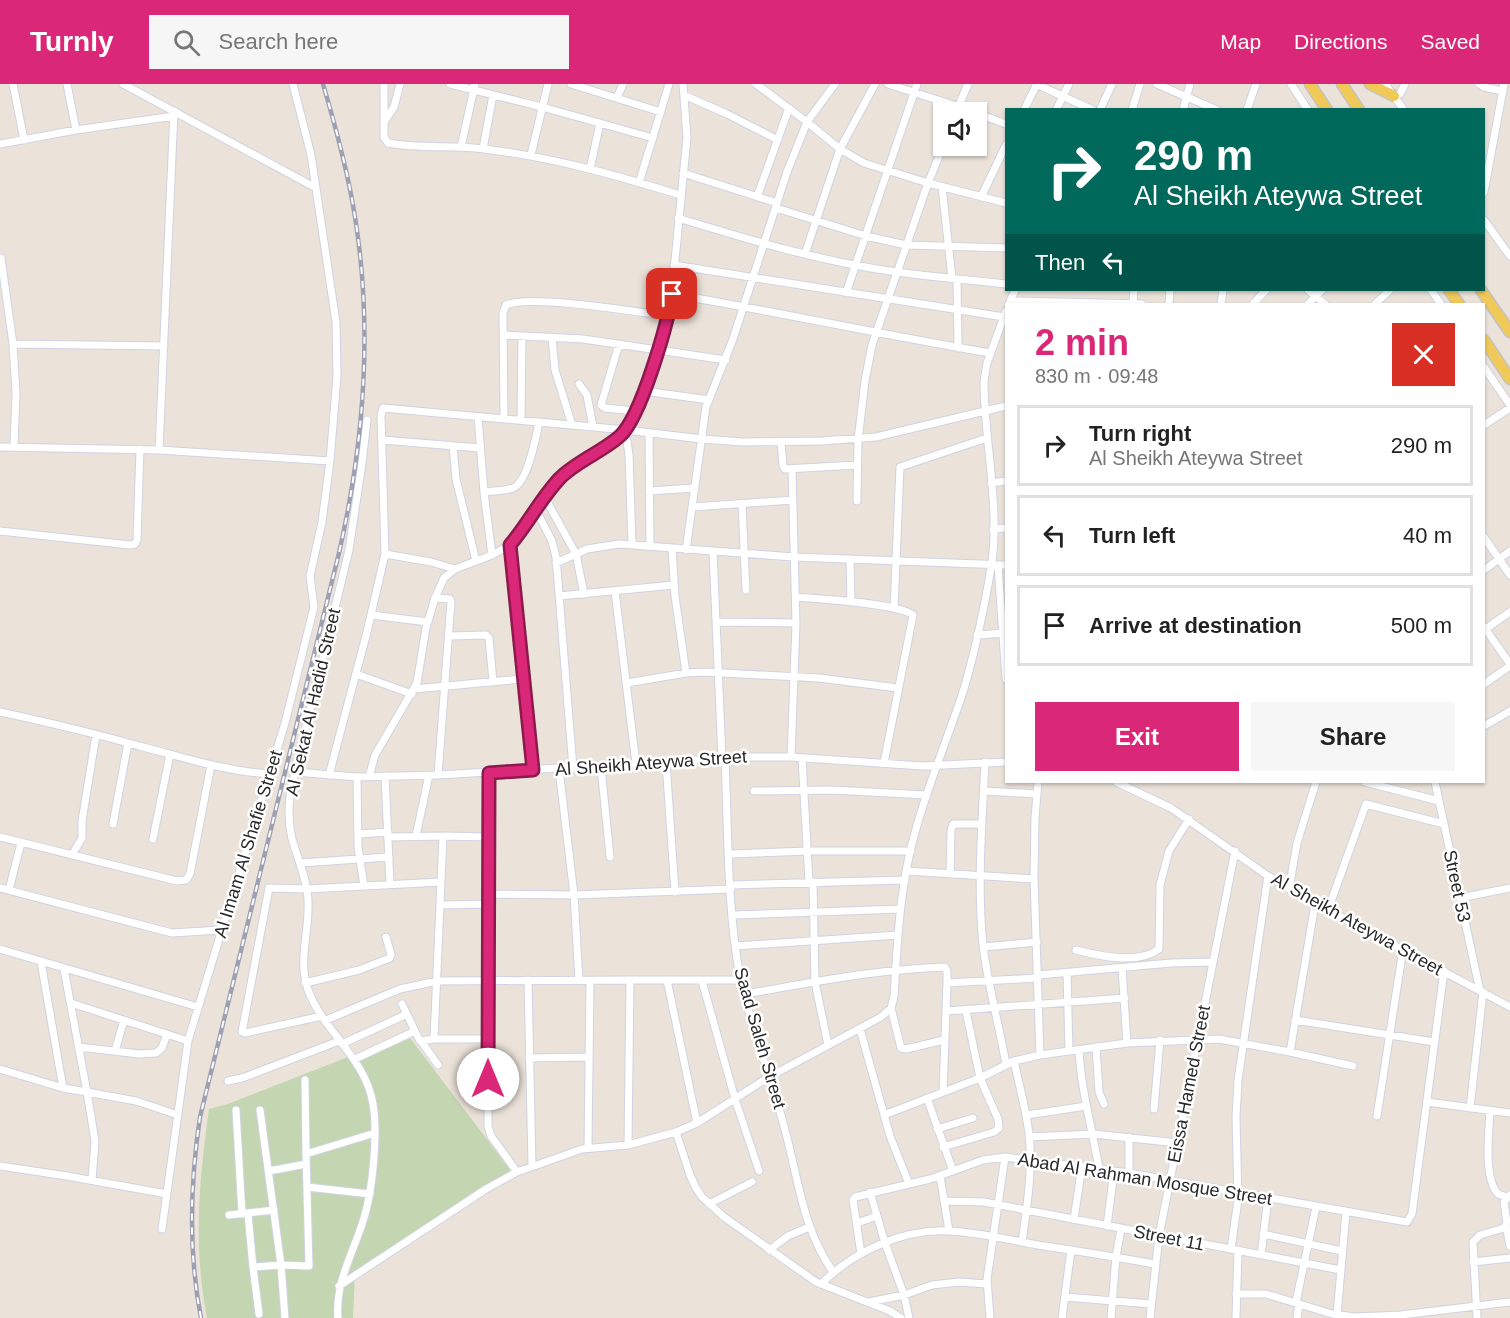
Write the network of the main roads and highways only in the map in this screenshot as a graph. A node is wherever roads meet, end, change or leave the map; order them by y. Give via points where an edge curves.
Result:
1 (1310, 84) edge
2 (1342, 84) edge
3 (1370, 84) edge
4 (1394, 96) road end
5 (1326, 108) edge
6 (1358, 108) edge
7 (1482, 291) edge
8 (1510, 332) edge
9 (1485, 342) edge
10 (1510, 379) edge

1 - 5 main road
2 - 6 main road
3 - 4 main road
7 - 8 main road
9 - 10 main road

